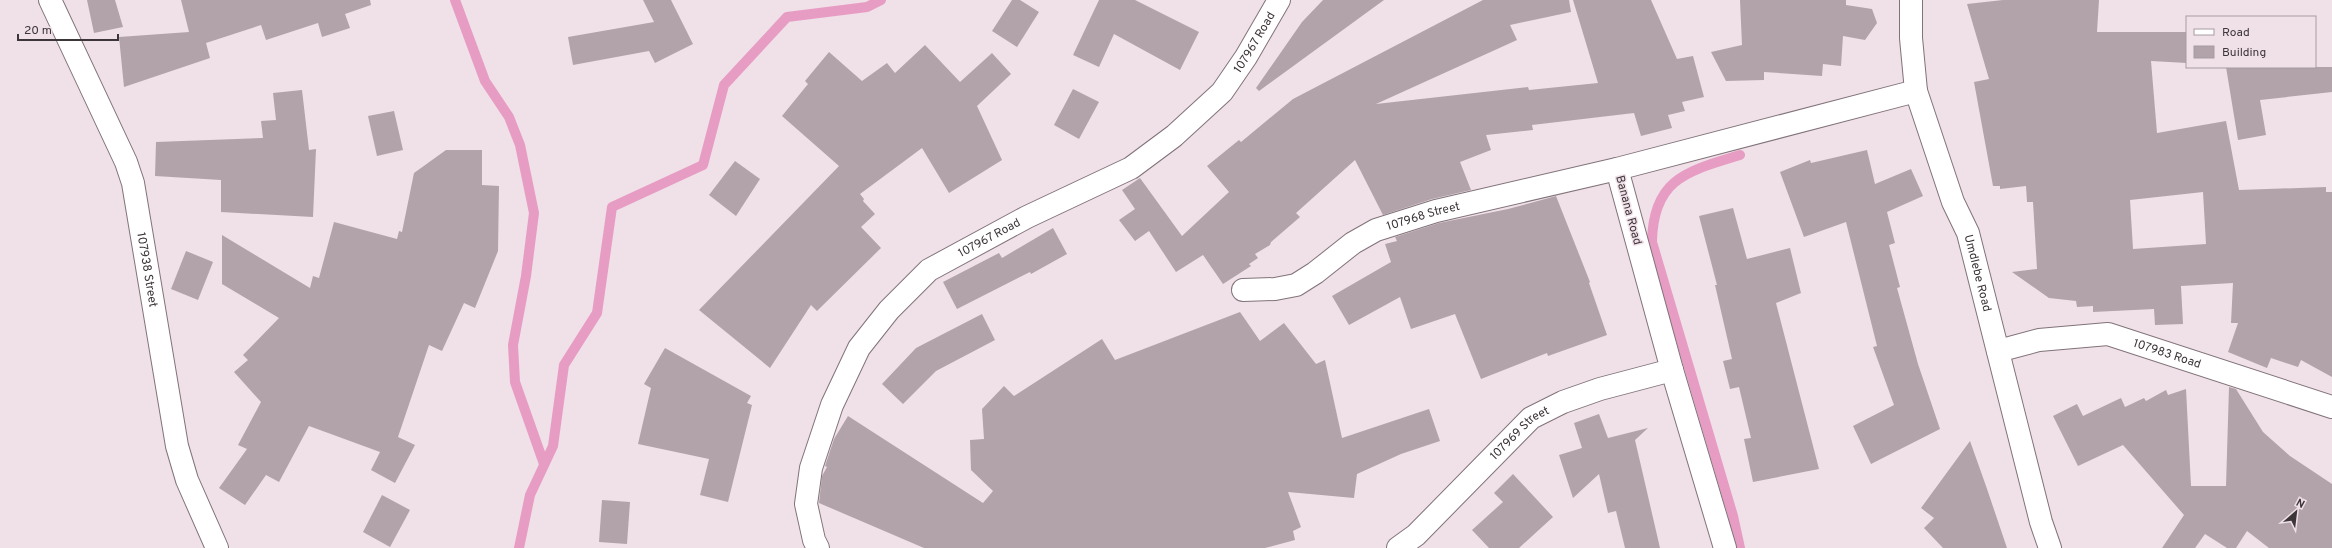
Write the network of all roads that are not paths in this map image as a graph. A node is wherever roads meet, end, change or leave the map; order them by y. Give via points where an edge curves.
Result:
1 (50, 0) edge
2 (1280, 0) edge
3 (1911, 0) edge
4 (1916, 91) junction
5 (1617, 169) junction
6 (1243, 290) dead end
7 (1998, 351) junction
8 (1672, 370) junction
9 (2332, 407) edge
10 (217, 548) edge
11 (818, 548) edge
12 (1398, 548) edge
13 (1725, 548) edge
14 (2050, 548) edge

1 - 10 street, 107938 Street via 126,162 133,183 177,446 188,480
2 - 11 street, 107967 Road via 1222,92 1174,136 1131,168 1027,217 929,270 889,310 859,348 832,405 811,468 806,504
3 - 4 street, Umdlebe Road via 1911,38
4 - 5 street, Banana Road
4 - 7 street, Umdlebe Road via 1953,202 1968,232
5 - 6 street, 107968 Street via 1436,211 1376,230 1353,243 1296,285 1275,289
5 - 8 street, Banana Road
7 - 9 street, 107983 Road via 2039,340 2108,334
7 - 14 street, Umdlebe Road via 2041,522
8 - 12 street, 107969 Street via 1600,389 1563,402 1531,418 1416,535
8 - 13 street, Banana Road

